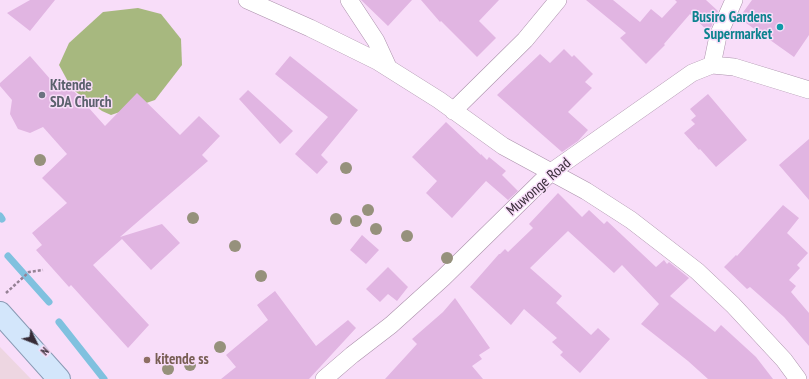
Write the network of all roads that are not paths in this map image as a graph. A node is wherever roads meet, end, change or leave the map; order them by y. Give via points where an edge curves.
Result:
1 (247, 0) edge
2 (349, 0) edge
3 (558, 0) edge
4 (734, 0) edge
5 (712, 65) junction
6 (388, 67) junction
7 (809, 90) edge
8 (453, 111) junction
9 (551, 172) junction
10 (3, 313) edge
11 (59, 379) edge
12 (324, 379) edge
13 (798, 379) edge

1 - 6 street
2 - 6 street via 376,41
3 - 8 street via 525,40
4 - 5 street via 718,36
5 - 7 street, Muwonge Road via 734,67
5 - 9 street, Muwonge Road via 692,73
6 - 8 street
8 - 9 street via 502,146
9 - 12 street, Muwonge Road via 443,278
9 - 13 street via 631,220 697,270 774,349
10 - 11 main road

